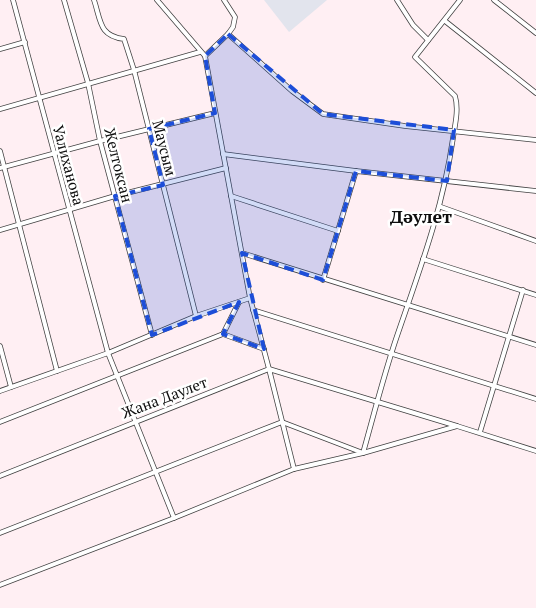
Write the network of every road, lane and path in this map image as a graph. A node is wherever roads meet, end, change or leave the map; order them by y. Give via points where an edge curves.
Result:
1 (13, 0) edge
2 (64, 0) edge
3 (94, 0) edge
4 (157, 0) edge
5 (224, 0) edge
6 (397, 0) edge
7 (460, 0) edge
8 (494, 0) edge
9 (445, 21) junction
10 (536, 33) edge
11 (228, 34) junction
12 (428, 40) junction
13 (25, 42) junction
14 (0, 50) edge
15 (200, 52) junction
16 (204, 56) junction
17 (134, 70) junction
18 (88, 84) junction
19 (536, 93) edge
20 (39, 98) junction
21 (0, 109) edge
22 (215, 113) junction
23 (149, 129) junction
24 (454, 130) junction
25 (536, 140) edge
26 (100, 141) junction
27 (0, 150) edge
28 (54, 153) junction
29 (223, 154) junction
30 (2, 168) edge
31 (226, 168) junction
32 (356, 171) junction
33 (447, 181) junction
34 (163, 185) junction
35 (536, 191) edge
36 (115, 196) junction
37 (231, 196) junction
38 (441, 207) junction
39 (69, 210) junction
40 (20, 223) junction
41 (0, 230) edge
42 (338, 232) junction
43 (536, 240) edge
44 (242, 253) junction
45 (423, 260) junction
46 (323, 280) junction
47 (522, 290) junction
48 (536, 294) edge
49 (250, 298) junction
50 (239, 302) junction
51 (409, 307) junction
52 (253, 310) junction
53 (196, 316) junction
54 (223, 334) junction
55 (152, 335) junction
56 (508, 337) junction
57 (536, 345) edge
58 (0, 346) edge
59 (264, 349) junction
60 (108, 353) junction
61 (392, 354) junction
62 (269, 369) junction
63 (57, 371) junction
64 (118, 377) junction
65 (493, 386) junction
66 (10, 387) junction
67 (0, 391) edge
68 (536, 399) edge
69 (378, 401) junction
70 (135, 420) junction
71 (0, 422) edge
72 (282, 422) junction
73 (457, 426) junction
74 (480, 432) junction
75 (536, 451) edge
76 (363, 453) junction
77 (294, 469) junction
78 (156, 472) junction
79 (0, 476) edge
80 (174, 518) junction
81 (0, 533) edge
82 (1, 584) edge

1 - 13 street, Уалиханова
2 - 18 street, Желтоксан
3 - 17 street, Маусым via 104,31 112,37 124,39
4 - 15 street
5 - 11 street via 235,16
6 - 12 street via 413,25
7 - 9 street
8 - 10 street
9 - 12 street
9 - 19 street
11 - 16 street
11 - 24 street via 292,91 324,114
12 - 24 street via 414,57 455,96
13 - 14 street
13 - 20 street, Уалиханова
15 - 16 street
15 - 17 street
16 - 22 street
17 - 18 street
17 - 23 street, Маусым
18 - 20 street
18 - 26 street, Желтоксан
20 - 21 street
20 - 28 street, Уалиханова
22 - 23 street
22 - 29 street
23 - 26 street
23 - 34 street, Маусым
24 - 25 street
24 - 33 street
26 - 28 street
26 - 36 street, Желтоксан
27 - 30 street
28 - 30 street
28 - 39 street, Уалиханова
29 - 31 street
29 - 32 street
30 - 40 street
31 - 34 street
31 - 37 street
32 - 33 street
32 - 42 street
33 - 35 street
33 - 38 street
34 - 36 street
34 - 53 street, Маусым
36 - 39 street
36 - 55 street, Желтоксан
37 - 42 street
37 - 44 street
38 - 43 street
38 - 45 street
39 - 40 street
39 - 60 street, Уалиханова
40 - 41 street
40 - 63 street
42 - 46 street
44 - 46 street
44 - 49 street
45 - 47 street
45 - 51 street
46 - 51 street
47 - 48 street
47 - 56 street
49 - 50 street
49 - 52 street
50 - 53 street
50 - 54 street
51 - 56 street
51 - 61 street
52 - 59 street
52 - 61 street
53 - 55 street
54 - 59 street
54 - 64 street
55 - 60 street
56 - 57 street
56 - 65 street
58 - 66 street
59 - 62 street
60 - 63 street
60 - 64 street, Уалиханова
61 - 65 street
61 - 69 street
62 - 69 street
62 - 70 street, Жана Даулет
62 - 72 street
63 - 66 street
64 - 70 street, Уалиханова
64 - 71 street
65 - 68 street
65 - 74 street
66 - 67 street
69 - 73 street
69 - 76 street
70 - 78 street, Уалиханова
70 - 79 street, Жана Даулет
72 - 76 street
72 - 77 street
72 - 78 street
73 - 74 street
73 - 76 street
74 - 75 street
76 - 77 street
77 - 80 street
78 - 80 street, Уалиханова
78 - 81 street
80 - 82 street

